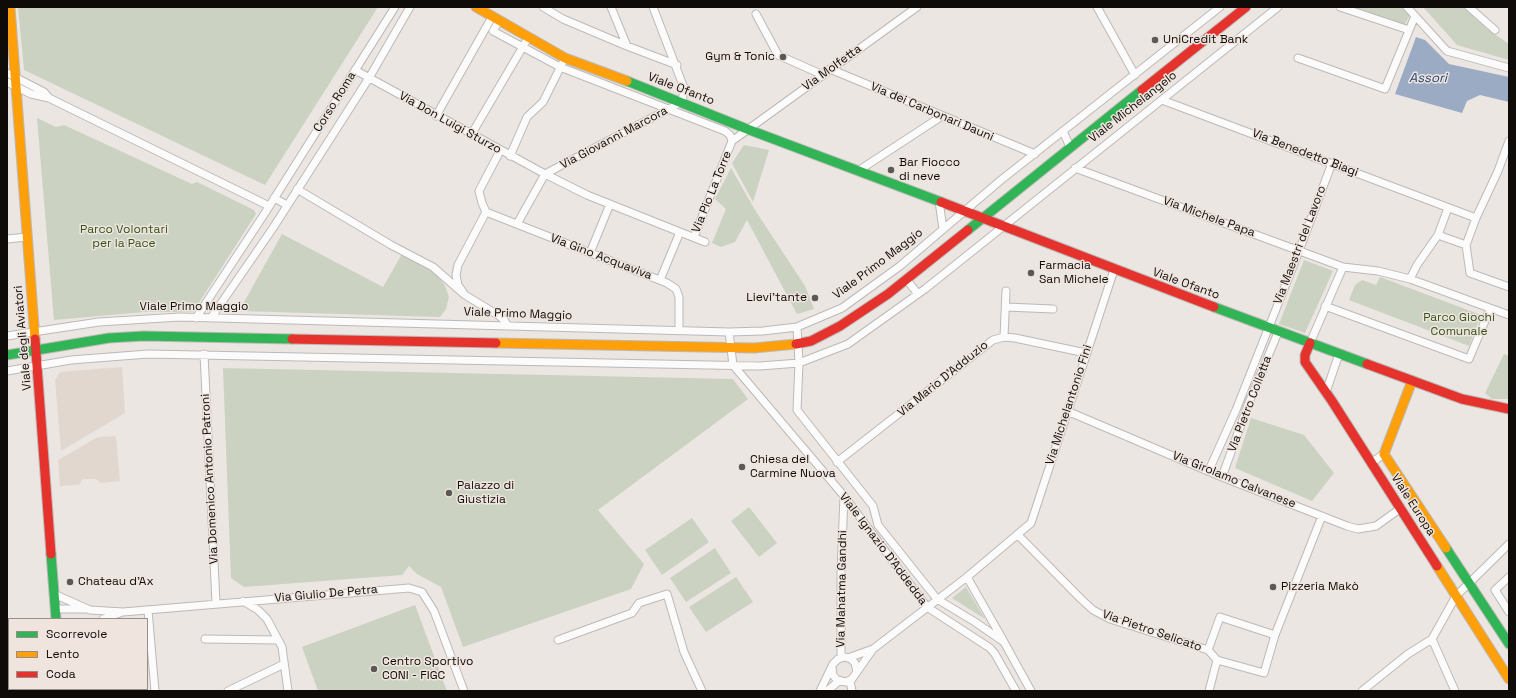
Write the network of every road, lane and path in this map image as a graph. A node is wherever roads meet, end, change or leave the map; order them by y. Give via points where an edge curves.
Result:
1 (10, 7) edge
2 (395, 7) edge
3 (410, 7) edge
4 (476, 7) edge
5 (543, 7) edge
6 (611, 7) edge
7 (653, 7) edge
8 (917, 7) edge
9 (1097, 7) edge
10 (1220, 7) edge
11 (1246, 7) edge
12 (1278, 7) edge
13 (1340, 7) edge
14 (1407, 7) edge
15 (1469, 7) edge
16 (756, 14) dead end
17 (1415, 16) junction
18 (496, 19) junction
19 (1409, 30) junction
20 (1495, 30) dead end
21 (528, 38) junction
22 (627, 46) junction
23 (523, 47) junction
24 (1298, 58) dead end
25 (562, 62) junction
26 (677, 65) junction
27 (1509, 68) edge
28 (830, 69) junction
29 (355, 70) junction
30 (823, 75) junction
31 (1135, 75) junction
32 (369, 78) junction
33 (11, 79) edge
34 (1162, 100) junction
35 (682, 102) junction
36 (668, 109) junction
37 (436, 116) junction
38 (942, 116) junction
39 (747, 129) junction
40 (1063, 131) junction
41 (472, 135) junction
42 (732, 141) junction
43 (1508, 146) edge
44 (1070, 147) junction
45 (500, 151) junction
46 (1034, 154) junction
47 (510, 156) junction
48 (1332, 163) junction
49 (1075, 168) junction
50 (858, 171) junction
51 (545, 174) junction
52 (297, 189) junction
53 (274, 198) junction
54 (939, 201) junction
55 (610, 204) junction
56 (287, 205) junction
57 (1448, 208) junction
58 (267, 209) junction
59 (963, 211) junction
60 (486, 212) junction
61 (982, 218) junction
62 (1476, 218) junction
63 (278, 220) junction
64 (517, 224) junction
65 (1002, 226) junction
66 (943, 229) junction
67 (680, 232) junction
68 (1438, 235) junction
69 (27, 237) junction
70 (694, 237) junction
71 (7, 239) edge
72 (705, 242) dead end
73 (1466, 245) junction
74 (1299, 251) junction
75 (590, 253) junction
76 (1343, 267) junction
77 (1114, 270) junction
78 (906, 279) junction
79 (1410, 279) junction
80 (660, 280) junction
81 (1509, 287) edge
82 (1006, 291) dead end
83 (465, 294) junction
84 (918, 294) junction
85 (1325, 306) junction
86 (1006, 307) junction
87 (1053, 308) dead end
88 (1490, 309) junction
89 (1509, 315) edge
90 (196, 318) junction
91 (212, 318) junction
92 (508, 326) junction
93 (797, 327) junction
94 (1268, 327) junction
95 (1279, 330) junction
96 (679, 331) junction
97 (34, 332) junction
98 (730, 332) junction
99 (7, 336) edge
100 (1004, 337) junction
101 (1310, 343) junction
102 (798, 344) junction
103 (732, 348) junction
104 (36, 351) junction
105 (1086, 353) junction
106 (204, 354) junction
107 (1339, 354) junction
108 (7, 355) edge
109 (799, 363) junction
110 (733, 365) junction
111 (37, 366) junction
112 (7, 371) edge
113 (1412, 381) junction
114 (1326, 392) junction
115 (1509, 409) edge
116 (1067, 411) junction
117 (1384, 454) junction
118 (838, 462) junction
119 (1371, 462) junction
120 (1209, 470) junction
121 (1222, 477) junction
122 (844, 496) junction
123 (1401, 508) junction
124 (1322, 516) junction
125 (1018, 535) junction
126 (1509, 544) edge
127 (967, 577) junction
128 (1509, 577) edge
129 (1470, 584) junction
130 (54, 594) junction
131 (1456, 596) junction
132 (937, 599) junction
133 (243, 601) junction
134 (216, 603) junction
135 (927, 607) junction
136 (55, 609) junction
137 (90, 610) junction
138 (148, 610) junction
139 (123, 612) junction
140 (1509, 612) edge
141 (56, 618) edge
142 (106, 618) edge
143 (1275, 635) junction
144 (205, 638) dead end
145 (1432, 639) junction
146 (278, 640) junction
147 (558, 640) dead end
148 (1004, 642) junction
149 (1509, 644) edge
150 (873, 649) junction
151 (1208, 650) junction
152 (845, 657) junction
153 (1217, 660) junction
154 (284, 664) junction
155 (832, 668) junction
156 (857, 672) junction
157 (1509, 679) edge
158 (839, 681) junction
159 (850, 681) junction
160 (228, 690) edge
161 (156, 691) edge
162 (288, 691) edge
163 (464, 691) edge
164 (702, 691) edge
165 (820, 691) edge
166 (827, 691) edge
167 (852, 691) edge
168 (1016, 691) edge
169 (1031, 691) edge
170 (1209, 691) edge
171 (1362, 691) edge
172 (1455, 691) edge

1 - 33 street, Viale degli Aviatori
2 - 29 street, Corso Roma
3 - 32 street, Corso Roma
4 - 18 street, Viale Ofanto
5 - 22 street via 563,19
6 - 22 street
7 - 26 street
8 - 28 street, Via Molfetta
9 - 31 street
10 - 31 street, Viale Michelangelo
11 - 44 street, Viale Michelangelo
12 - 34 street, Viale Michelangelo
13 - 19 street
14 - 17 street
15 - 20 street
16 - 30 street via 778,55
17 - 19 street
17 - 27 street via 1447,51
18 - 21 street, Viale Ofanto
18 - 23 street, Viale Ofanto via 494,31
18 - 37 street
19 - 24 street via 1385,89
21 - 23 street
21 - 25 street, Viale Ofanto
22 - 26 street
23 - 25 street, Viale Ofanto
23 - 41 street
25 - 35 street, Viale Ofanto
25 - 36 street, Viale Ofanto
25 - 47 street via 543,102 527,118
26 - 35 street via 684,88
28 - 30 street, Via Molfetta
28 - 38 street, Via dei Carbonari Dauni
29 - 32 street, Via Don Luigi Sturzo
29 - 53 street, Corso Roma
30 - 39 street, Via Molfetta
31 - 40 street, Viale Michelangelo
32 - 37 street, Via Don Luigi Sturzo
32 - 52 street, Corso Roma
33 - 58 street via 44,92 49,98
33 - 69 street, Viale degli Aviatori
34 - 48 street, Via Benedetto Biagi
34 - 49 street, Viale Michelangelo
35 - 36 street, Via Giovanni Marcora
35 - 39 street, Viale Ofanto
36 - 42 street, Viale Ofanto via 725,131
36 - 51 street, Via Giovanni Marcora
37 - 41 street, Via Don Luigi Sturzo
38 - 46 street, Via dei Carbonari Dauni
38 - 50 street
39 - 42 street, Via Pio La Torre
39 - 50 street, Viale Ofanto
40 - 44 street
40 - 46 street, Viale Michelangelo
41 - 45 street, Via Don Luigi Sturzo
42 - 70 street, Via Pio La Torre
43 - 62 street
44 - 61 street, Viale Michelangelo
45 - 47 street, Via Don Luigi Sturzo
45 - 60 street via 479,191
46 - 59 street, Viale Michelangelo
47 - 51 street, Via Don Luigi Sturzo
48 - 57 street, Via Benedetto Biagi
48 - 74 street, Via Maestri del Lavoro
49 - 65 street, Viale Michelangelo
49 - 74 street, Via Michele Papa
50 - 54 street, Viale Ofanto
51 - 55 street, Via Don Luigi Sturzo
51 - 64 street
52 - 56 street, Corso Roma
52 - 83 street via 433,267
53 - 56 street
53 - 58 street, Corso Roma
54 - 59 street, Viale Ofanto
54 - 66 street
55 - 67 street, Via Don Luigi Sturzo
55 - 75 street
56 - 63 street, Corso Roma
57 - 62 street, Via Benedetto Biagi
57 - 68 street
58 - 63 street
58 - 90 street, Corso Roma
59 - 61 street, Viale Ofanto
59 - 66 street, Viale Primo Maggio
60 - 64 street, Via Gino Acquaviva
60 - 83 street via 458,266 458,285
61 - 65 street, Viale Ofanto
61 - 78 street
62 - 73 street
63 - 91 street, Corso Roma
64 - 75 street, Via Gino Acquaviva
65 - 77 street, Viale Ofanto
65 - 84 street
66 - 93 street, Viale Primo Maggio via 900,266 842,308
67 - 70 street, Via Don Luigi Sturzo
67 - 80 street
68 - 73 street
68 - 79 street
69 - 71 street
69 - 97 street, Viale degli Aviatori
70 - 72 street, Via Don Luigi Sturzo
73 - 81 street via 1470,273
74 - 76 street, Via Michele Papa
74 - 94 street, Via Maestri del Lavoro
75 - 80 street, Via Gino Acquaviva
76 - 79 street, Via Michele Papa via 1378,271
76 - 85 street
77 - 94 street, Viale Ofanto
77 - 105 street, Via Michelantonio Fini
78 - 84 street
78 - 102 street via 840,326 811,341
79 - 88 street, Via Michele Papa
80 - 96 street, Via Gino Acquaviva via 676,289 679,297
82 - 86 street
83 - 92 street via 498,315
84 - 109 street via 848,344
85 - 88 street via 1469,359
85 - 101 street
86 - 87 street
86 - 100 street
88 - 89 street, Via Michele Papa
90 - 91 street, Viale Primo Maggio
90 - 97 street, Viale Primo Maggio via 99,322
91 - 92 street, Viale Primo Maggio
92 - 96 street, Viale Primo Maggio
93 - 98 street, Viale Primo Maggio
93 - 102 street, Viale Ignazio D'Addedda
94 - 95 street, Viale Ofanto
94 - 120 street, Via Pietro Colletta via 1236,410
95 - 101 street, Viale Ofanto
95 - 121 street, Via Pietro Colletta
96 - 98 street, Viale Primo Maggio
97 - 99 street, Viale Primo Maggio
97 - 104 street, Viale degli Aviatori
98 - 103 street
100 - 105 street, Via Mario D'Adduzio
100 - 118 street, Via Mario D'Adduzio via 983,346
101 - 107 street, Viale Ofanto
101 - 114 street, Viale Europa via 1305,362
102 - 103 street
102 - 109 street, Viale Ignazio D'Addedda
103 - 104 street via 144,336 109,338
103 - 110 street
104 - 108 street
104 - 111 street, Viale degli Aviatori
105 - 116 street, Via Michelantonio Fini
106 - 110 street
106 - 111 street via 102,356
106 - 134 street, Via Domenico Antonio Patroni
107 - 113 street, Viale Ofanto
107 - 114 street
109 - 110 street
109 - 118 street, Viale Ignazio D'Addedda via 797,410
110 - 122 street, Viale Ignazio D'Addedda
111 - 112 street
111 - 130 street, Viale degli Aviatori
113 - 115 street, Viale Ofanto via 1462,399
113 - 117 street
114 - 119 street, Viale Europa
116 - 120 street, Via Girolamo Calvanese
116 - 125 street, Via Michelantonio Fini via 1031,523
117 - 119 street
117 - 129 street, Viale Europa
118 - 132 street, Viale Ignazio D'Addedda via 873,506 878,525
119 - 123 street, Viale Europa
120 - 121 street, Via Girolamo Calvanese
121 - 124 street, Via Girolamo Calvanese
122 - 135 street, Viale Ignazio D'Addedda
122 - 152 street, Via Mahatma Gandhi via 841,572
123 - 124 street, Via Girolamo Calvanese via 1376,526 1358,529
123 - 131 street, Viale Europa
124 - 143 street
125 - 127 street, Via Michelantonio Fini
125 - 151 street, Via Pietro Selicato via 1093,610 1110,619
126 - 129 street
127 - 132 street, Via Michelantonio Fini
127 - 148 street
128 - 140 street via 1495,590
129 - 131 street
129 - 149 street, Viale Europa
130 - 136 street, Viale degli Aviatori
130 - 137 street
131 - 145 street
131 - 157 street, Viale Europa
132 - 135 street, Via Michelantonio Fini
132 - 148 street, Viale Ignazio D'Addedda
133 - 134 street, Via Giulio De Petra
133 - 146 street via 267,619
133 - 163 street, Via Giulio De Petra via 408,588 422,592 434,611
134 - 138 street, Via Giulio De Petra
135 - 150 street, Via Michelantonio Fini
135 - 168 street, Viale Ignazio D'Addedda via 990,648
136 - 137 street
136 - 141 street, Viale degli Aviatori
137 - 139 street
138 - 139 street, Via Giulio De Petra
138 - 161 street
139 - 142 street
143 - 151 street via 1220,617
143 - 153 street via 1264,673
144 - 146 street
145 - 171 street via 1408,654
145 - 172 street
146 - 154 street via 282,646
147 - 164 street via 632,613 639,603 667,594 684,652
148 - 169 street, Viale Ignazio D'Addedda
150 - 152 street
150 - 156 street
151 - 153 street, Via Pietro Selicato
152 - 155 street via 835,660
152 - 156 street via 855,663
153 - 170 street
154 - 160 street
154 - 162 street
155 - 158 street via 833,675
155 - 165 street
156 - 159 street
158 - 159 street
158 - 166 street
159 - 167 street

